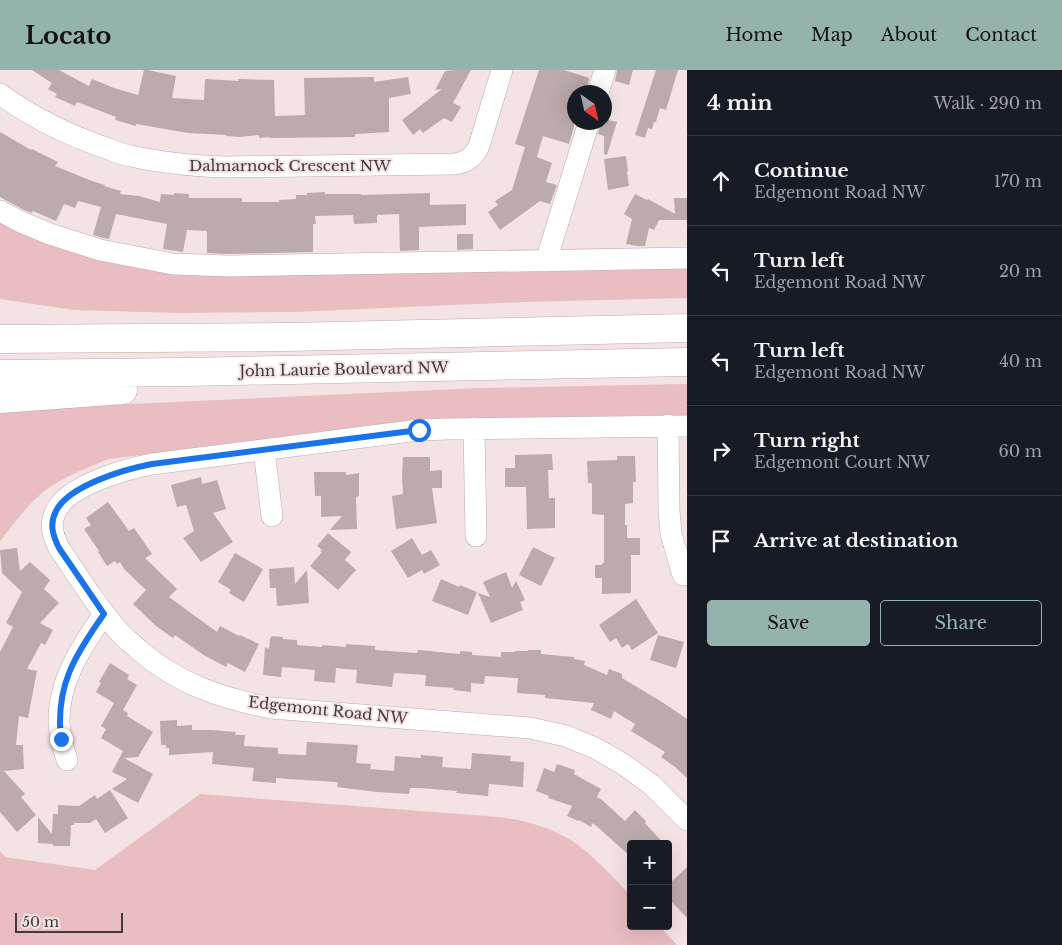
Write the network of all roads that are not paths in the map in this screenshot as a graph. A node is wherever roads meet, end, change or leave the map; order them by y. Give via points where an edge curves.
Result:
1 (502, 70) edge
2 (605, 70) edge
3 (600, 85) edge
4 (0, 94) edge
5 (587, 130) edge
6 (0, 210) edge
7 (687, 258) edge
8 (546, 261) junction
9 (0, 321) edge
10 (687, 328) edge
11 (287, 336) junction
12 (0, 339) edge
13 (687, 362) edge
14 (184, 372) junction
15 (0, 374) edge
16 (0, 399) edge
17 (678, 426) edge
18 (474, 428) junction
19 (264, 450) junction
20 (272, 516) dead end
21 (476, 536) dead end
22 (683, 575) dead end
23 (104, 614) junction
24 (67, 760) dead end
25 (687, 820) edge

1 - 4 street, Dalmarnock Crescent NW via 476,152 470,159 453,164 226,168 157,162 83,141 47,124
2 - 3 street
5 - 8 street
6 - 8 street via 50,234 100,250 173,264
7 - 8 street
9 - 11 main road via 251,328
10 - 11 main road
11 - 12 main road
13 - 14 main road, John Laurie Boulevard NW
14 - 15 main road, John Laurie Boulevard NW
14 - 16 main road via 137,389
17 - 18 street, Edgemont Road NW
17 - 22 street via 669,510 671,534
18 - 19 street, Edgemont Road NW via 419,430
18 - 21 street
19 - 20 street
19 - 23 street, Edgemont Road NW via 132,468 99,480 62,503 53,517 54,538
23 - 24 street via 81,648 65,685 59,723
23 - 25 street, Edgemont Road NW via 124,637 167,671 198,687 243,702 271,708 530,728 566,736 623,764 652,785

